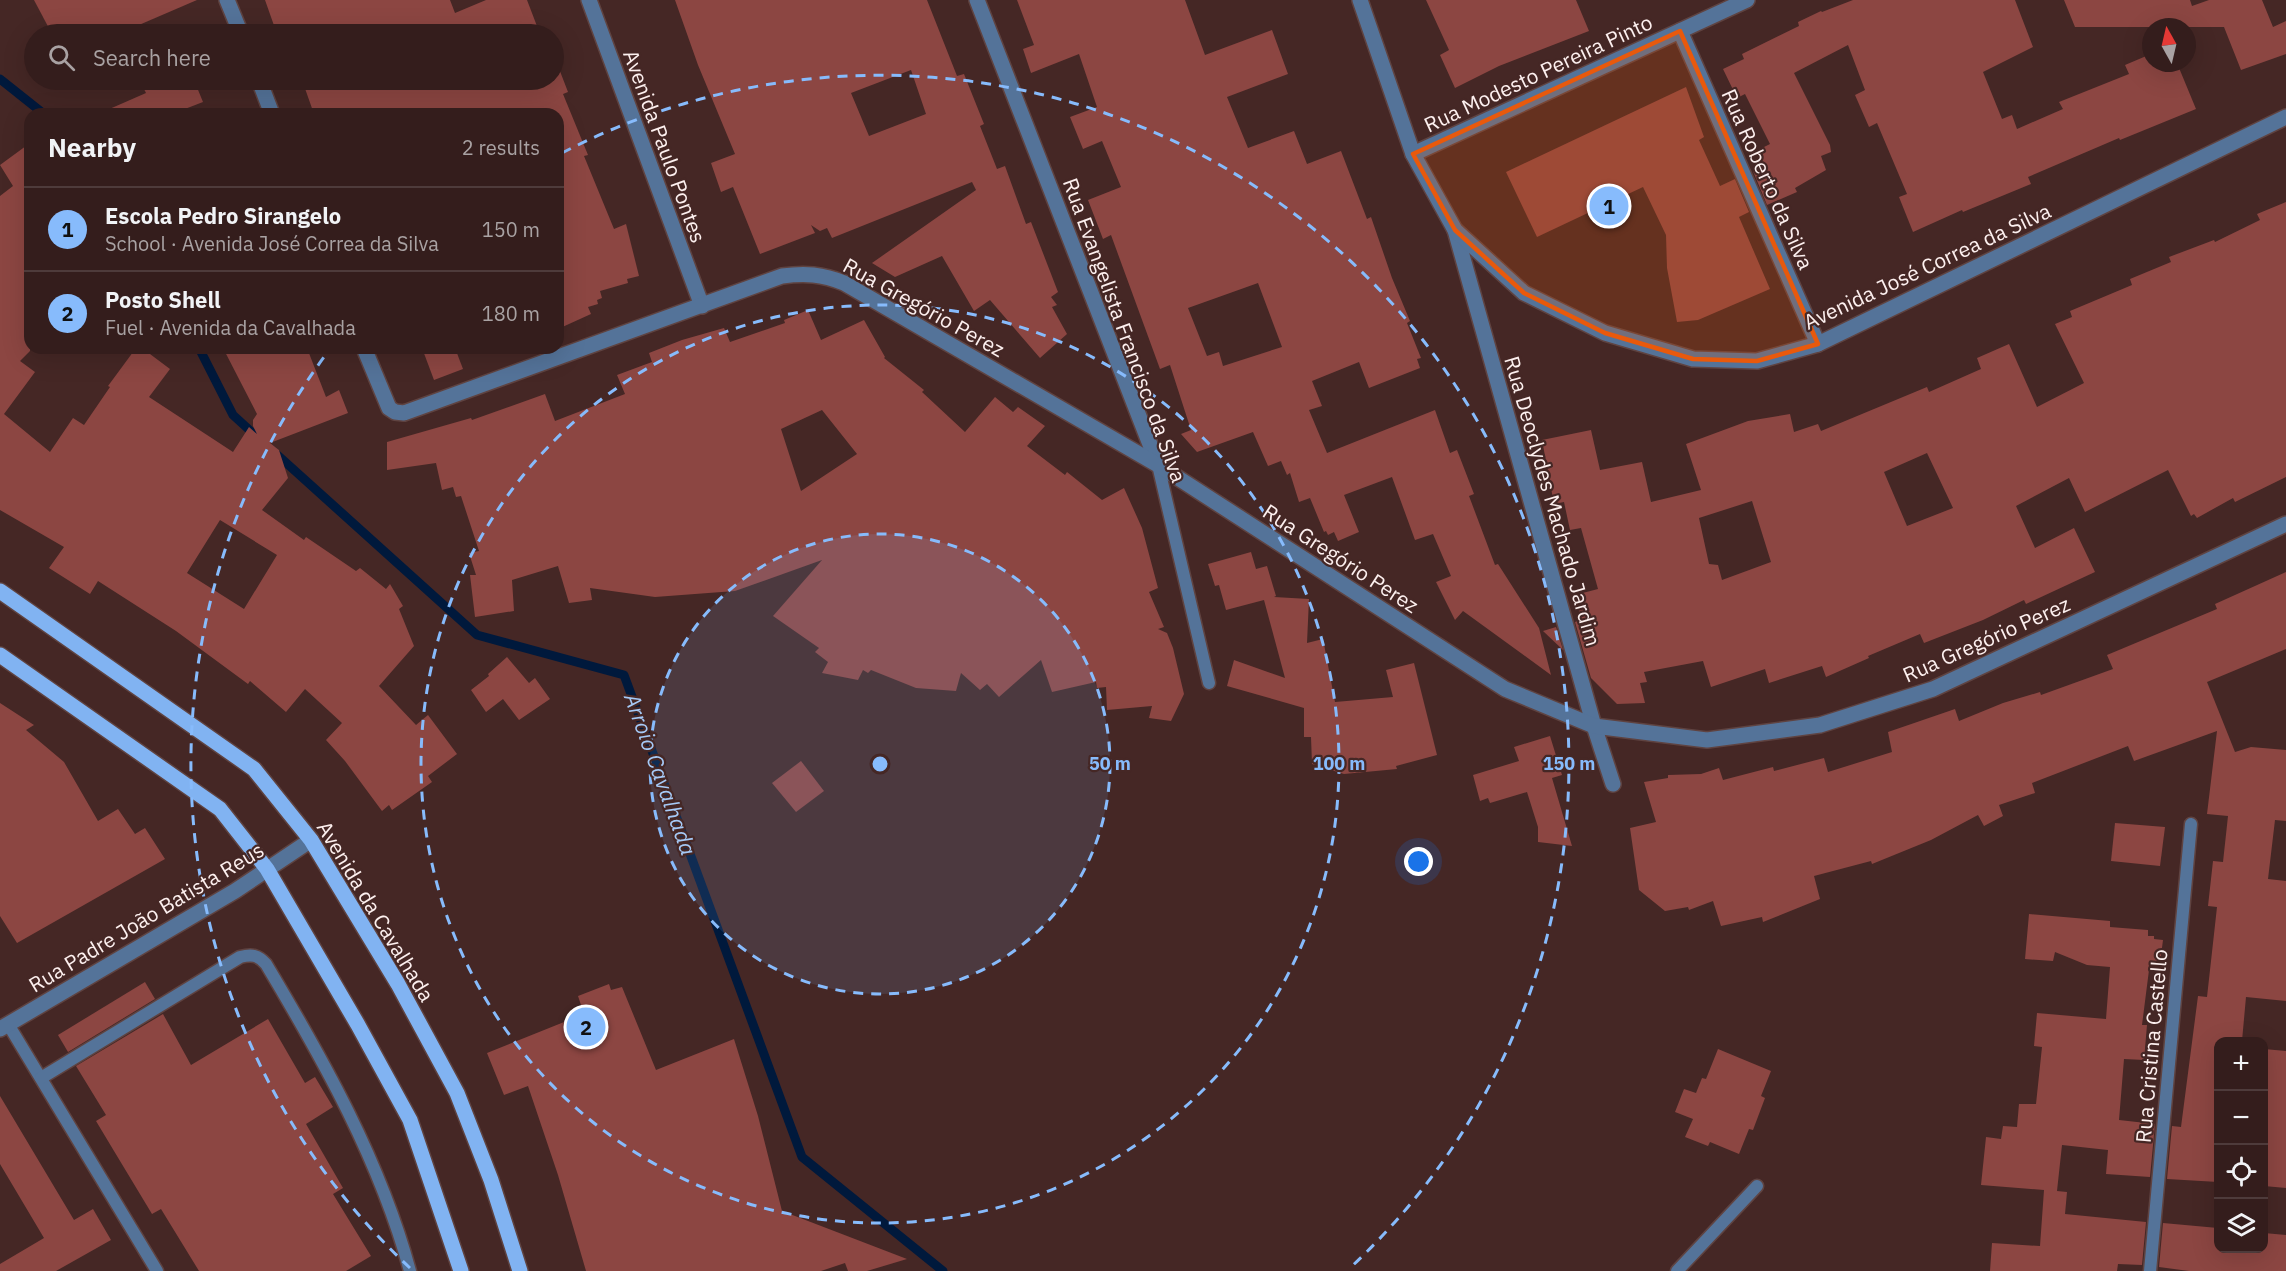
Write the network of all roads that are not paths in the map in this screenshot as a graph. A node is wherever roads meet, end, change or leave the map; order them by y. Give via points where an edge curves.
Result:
1 (227, 0) edge
2 (589, 0) edge
3 (977, 0) edge
4 (1360, 0) edge
5 (1747, 0) edge
6 (237, 24) edge
7 (1680, 31) junction
8 (263, 90) edge
9 (270, 108) edge
10 (2286, 117) edge
11 (1413, 154) junction
12 (1455, 230) junction
13 (702, 306) junction
14 (1818, 344) junction
15 (366, 354) edge
16 (1158, 465) junction
17 (2286, 524) edge
18 (0, 591) edge
19 (0, 655) edge
20 (1209, 682) dead end
21 (1594, 726) junction
22 (1613, 784) dead end
23 (2191, 824) dead end
24 (312, 840) junction
25 (267, 869) junction
26 (4, 1026) edge
27 (41, 1078) junction
28 (1757, 1186) dead end
29 (157, 1271) edge
30 (410, 1271) edge
31 (461, 1271) edge
32 (520, 1271) edge
33 (1677, 1271) edge
34 (2150, 1271) edge

1 - 6 street
2 - 13 street, Avenida Paulo Pontes
3 - 16 street, Rua Evangelista Francisco da Silva
4 - 11 street, Avenida José Correa da Silva
5 - 7 street, Rua Modesto Pereira Pinto
7 - 11 street, Rua Modesto Pereira Pinto
7 - 14 street, Rua Roberto da Silva
8 - 9 street
10 - 14 street, Avenida José Correa da Silva
11 - 12 street, Avenida José Correa da Silva
12 - 14 street, Avenida José Correa da Silva via 1524,293 1605,333 1694,359 1757,361
12 - 21 street, Rua Deoclydes Machado Jardim
13 - 15 street, Rua Gregório Perez via 413,411 395,412 389,408
13 - 16 street, Rua Gregório Perez via 782,276 826,276
16 - 20 lane, Rua Evangelista Francisco da Silva
16 - 21 street, Rua Gregório Perez via 1505,689
17 - 21 street, Rua Gregório Perez via 1933,689 1820,725 1707,740
18 - 24 main road, Avenida da Cavalhada via 254,769
19 - 25 main road via 220,809
21 - 22 street, Rua Deoclydes Machado Jardim
23 - 34 lane, Rua Cristina Castello
24 - 25 street, Rua Padre João Batista Reus
24 - 32 main road, Avenida da Cavalhada via 398,984 457,1093 491,1180
25 - 26 street, Rua Padre João Batista Reus
25 - 31 main road via 410,1120
26 - 27 lane
27 - 29 lane
27 - 30 lane via 240,957 259,957 312,1042 352,1118
28 - 33 lane

